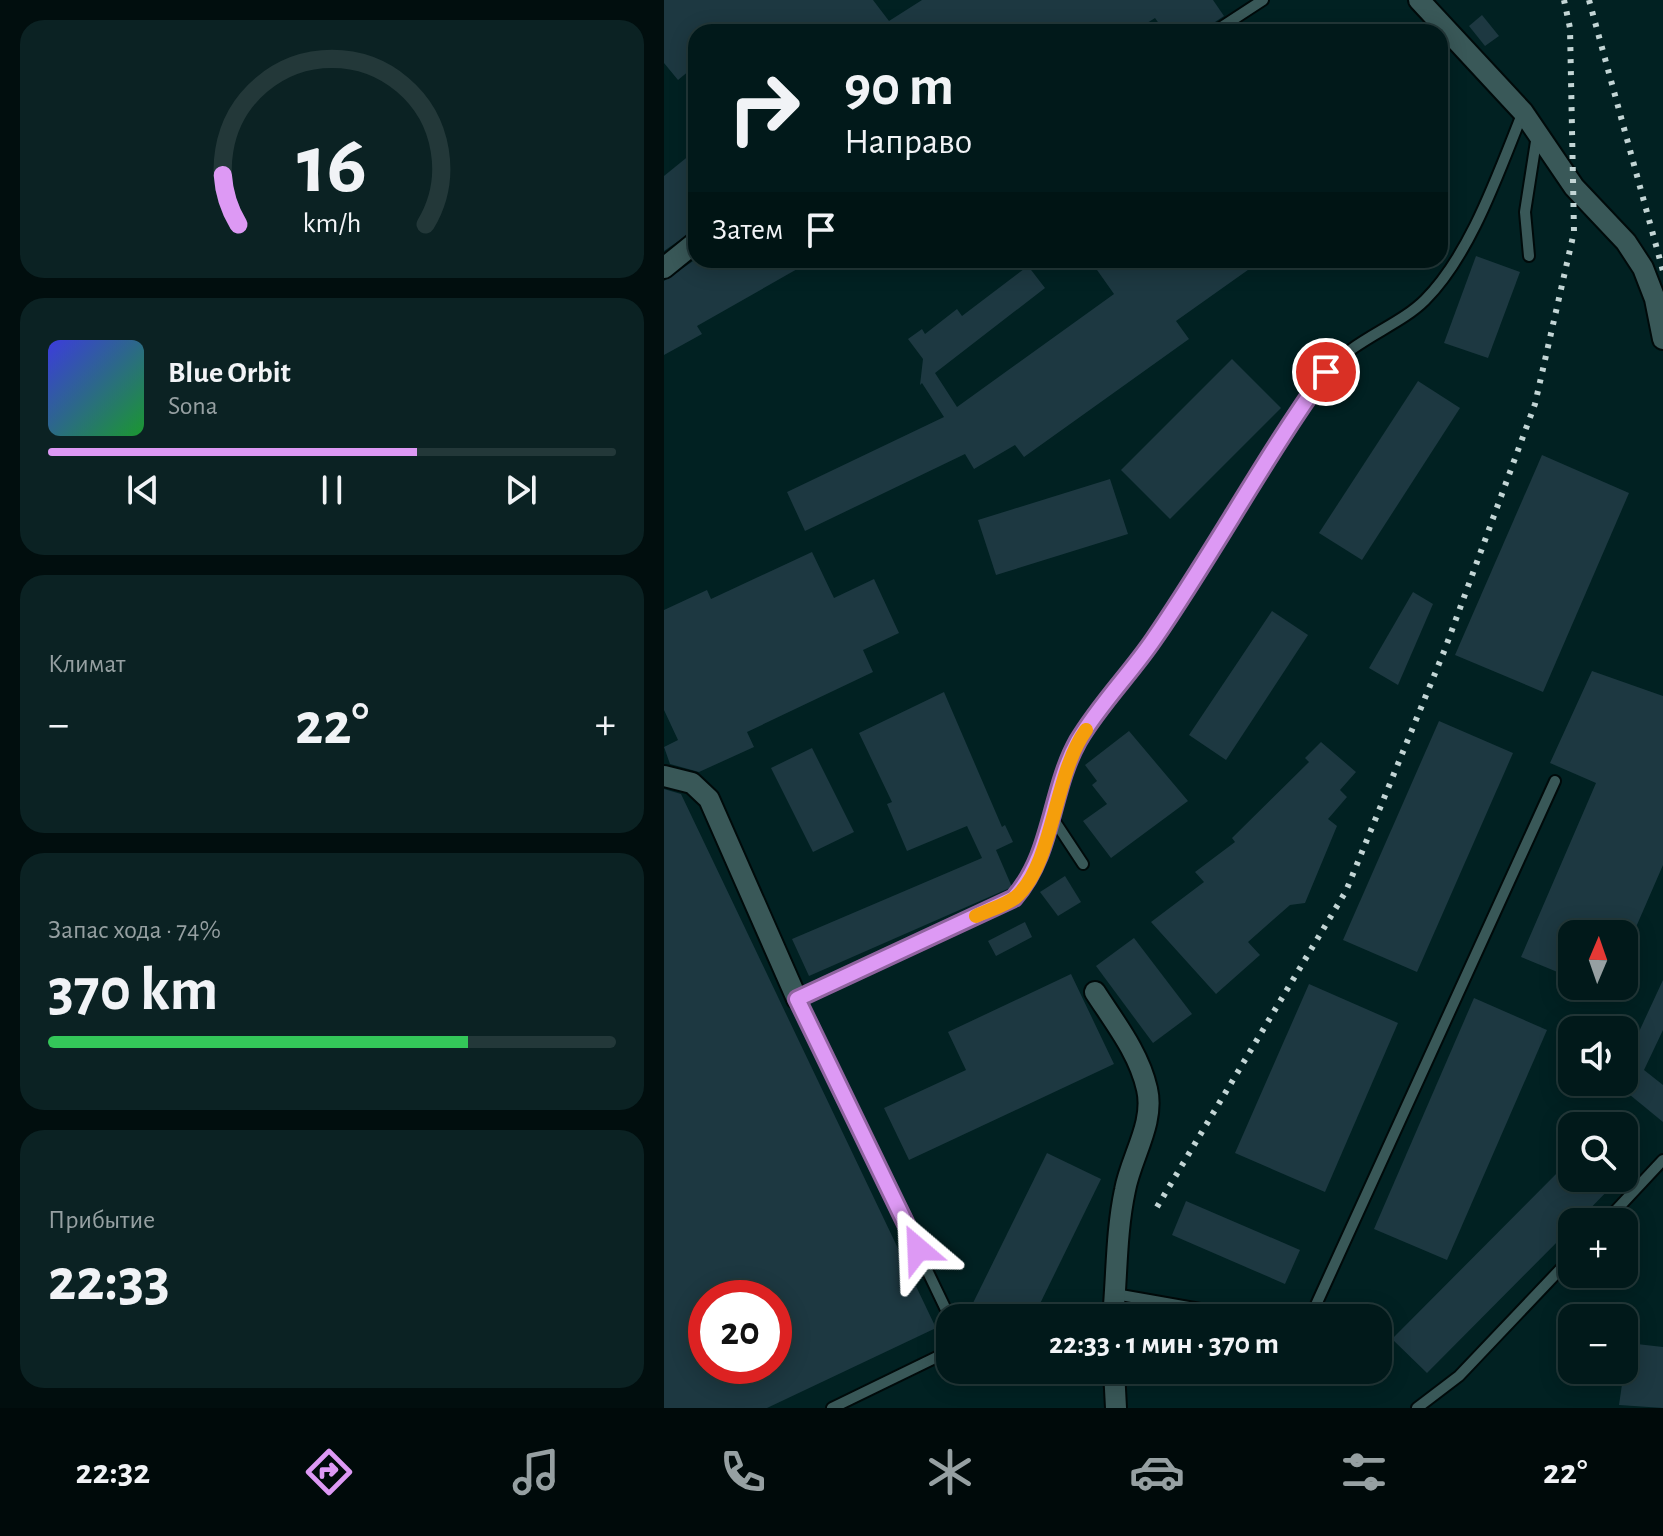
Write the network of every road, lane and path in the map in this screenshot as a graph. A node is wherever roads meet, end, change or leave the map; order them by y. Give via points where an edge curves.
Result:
1 (1263, 0) edge
2 (1419, 0) edge
3 (1226, 24) edge
4 (1441, 24) edge
5 (1448, 31) edge
6 (1523, 112) junction
7 (1537, 133) junction
8 (688, 248) edge
9 (1529, 256) dead end
10 (664, 268) edge
11 (1663, 339) edge
12 (664, 776) edge
13 (1555, 781) dead end
14 (1052, 817) junction
15 (1083, 864) dead end
16 (1095, 992) dead end
17 (797, 999) junction
18 (1663, 1160) edge
19 (1618, 1208) edge
20 (1558, 1272) edge
21 (1115, 1294) junction
22 (943, 1304) edge
23 (1114, 1304) edge
24 (1172, 1304) edge
25 (1316, 1304) edge
26 (936, 1357) edge
27 (1115, 1384) edge
28 (832, 1408) edge
29 (1116, 1408) edge
30 (1417, 1408) edge

1 - 3 lane
2 - 4 street
5 - 6 street
6 - 7 street
6 - 14 lane via 1456,257 1425,301 1366,337 1326,372 1274,445 1155,638 1079,739
7 - 9 lane via 1525,212
7 - 11 street via 1574,187 1643,268
8 - 10 street
12 - 17 street via 692,783 709,799
13 - 25 lane
14 - 15 lane
14 - 17 lane via 1026,885 1014,898
16 - 21 street via 1141,1067 1148,1093 1148,1117 1125,1186
17 - 22 lane
18 - 19 lane
20 - 30 lane via 1459,1376
21 - 23 street
21 - 24 lane
26 - 28 lane
27 - 29 street

